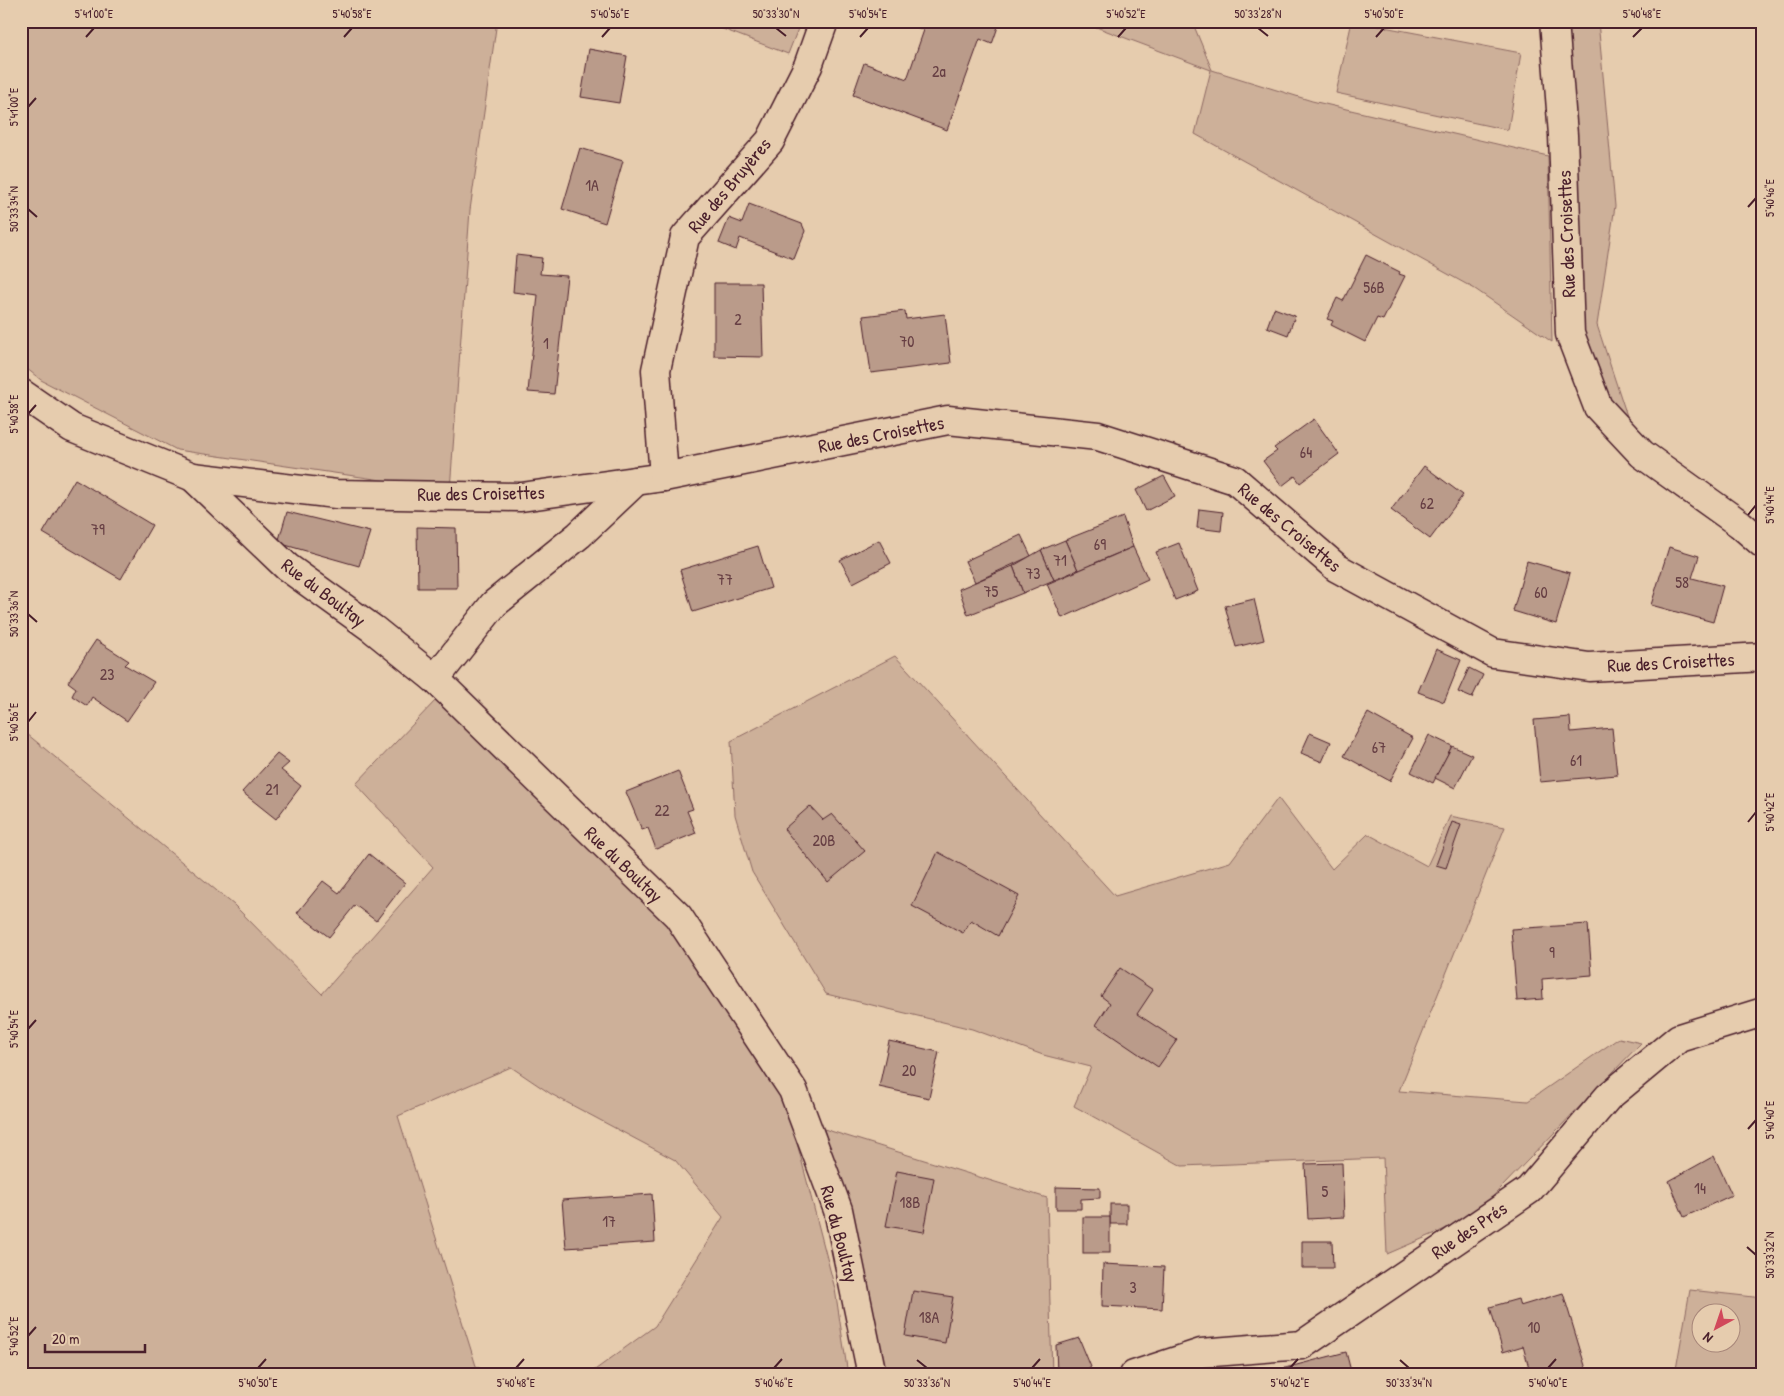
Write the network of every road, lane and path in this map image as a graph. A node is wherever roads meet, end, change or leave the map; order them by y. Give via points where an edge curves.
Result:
1 (824, 21) edge
2 (1554, 21) edge
3 (21, 393) edge
4 (193, 477) junction
5 (664, 477) junction
6 (636, 481) junction
7 (1763, 544) edge
8 (1763, 657) edge
9 (435, 680) junction
10 (1763, 1012) edge
11 (872, 1375) edge
12 (1134, 1375) edge

1 - 5 street, Rue des Bruyères via 808,66 770,141 685,237 656,370
2 - 7 street, Rue des Croisettes via 1570,334 1598,407 1642,454
3 - 4 street, Rue des Croisettes via 72,428
4 - 6 street, Rue des Croisettes via 336,494 521,497
4 - 9 street, Rue du Boultay via 287,567 373,629
5 - 6 street, Rue des Croisettes
5 - 8 street, Rue des Croisettes via 948,420 1098,436 1235,480 1337,568 1493,653 1589,667
6 - 9 street via 580,535 494,604
9 - 11 street, Rue du Boultay via 678,916 792,1090 838,1210
10 - 12 street, Rue des Prés via 1679,1038 1608,1097 1528,1190 1302,1345 1201,1353

